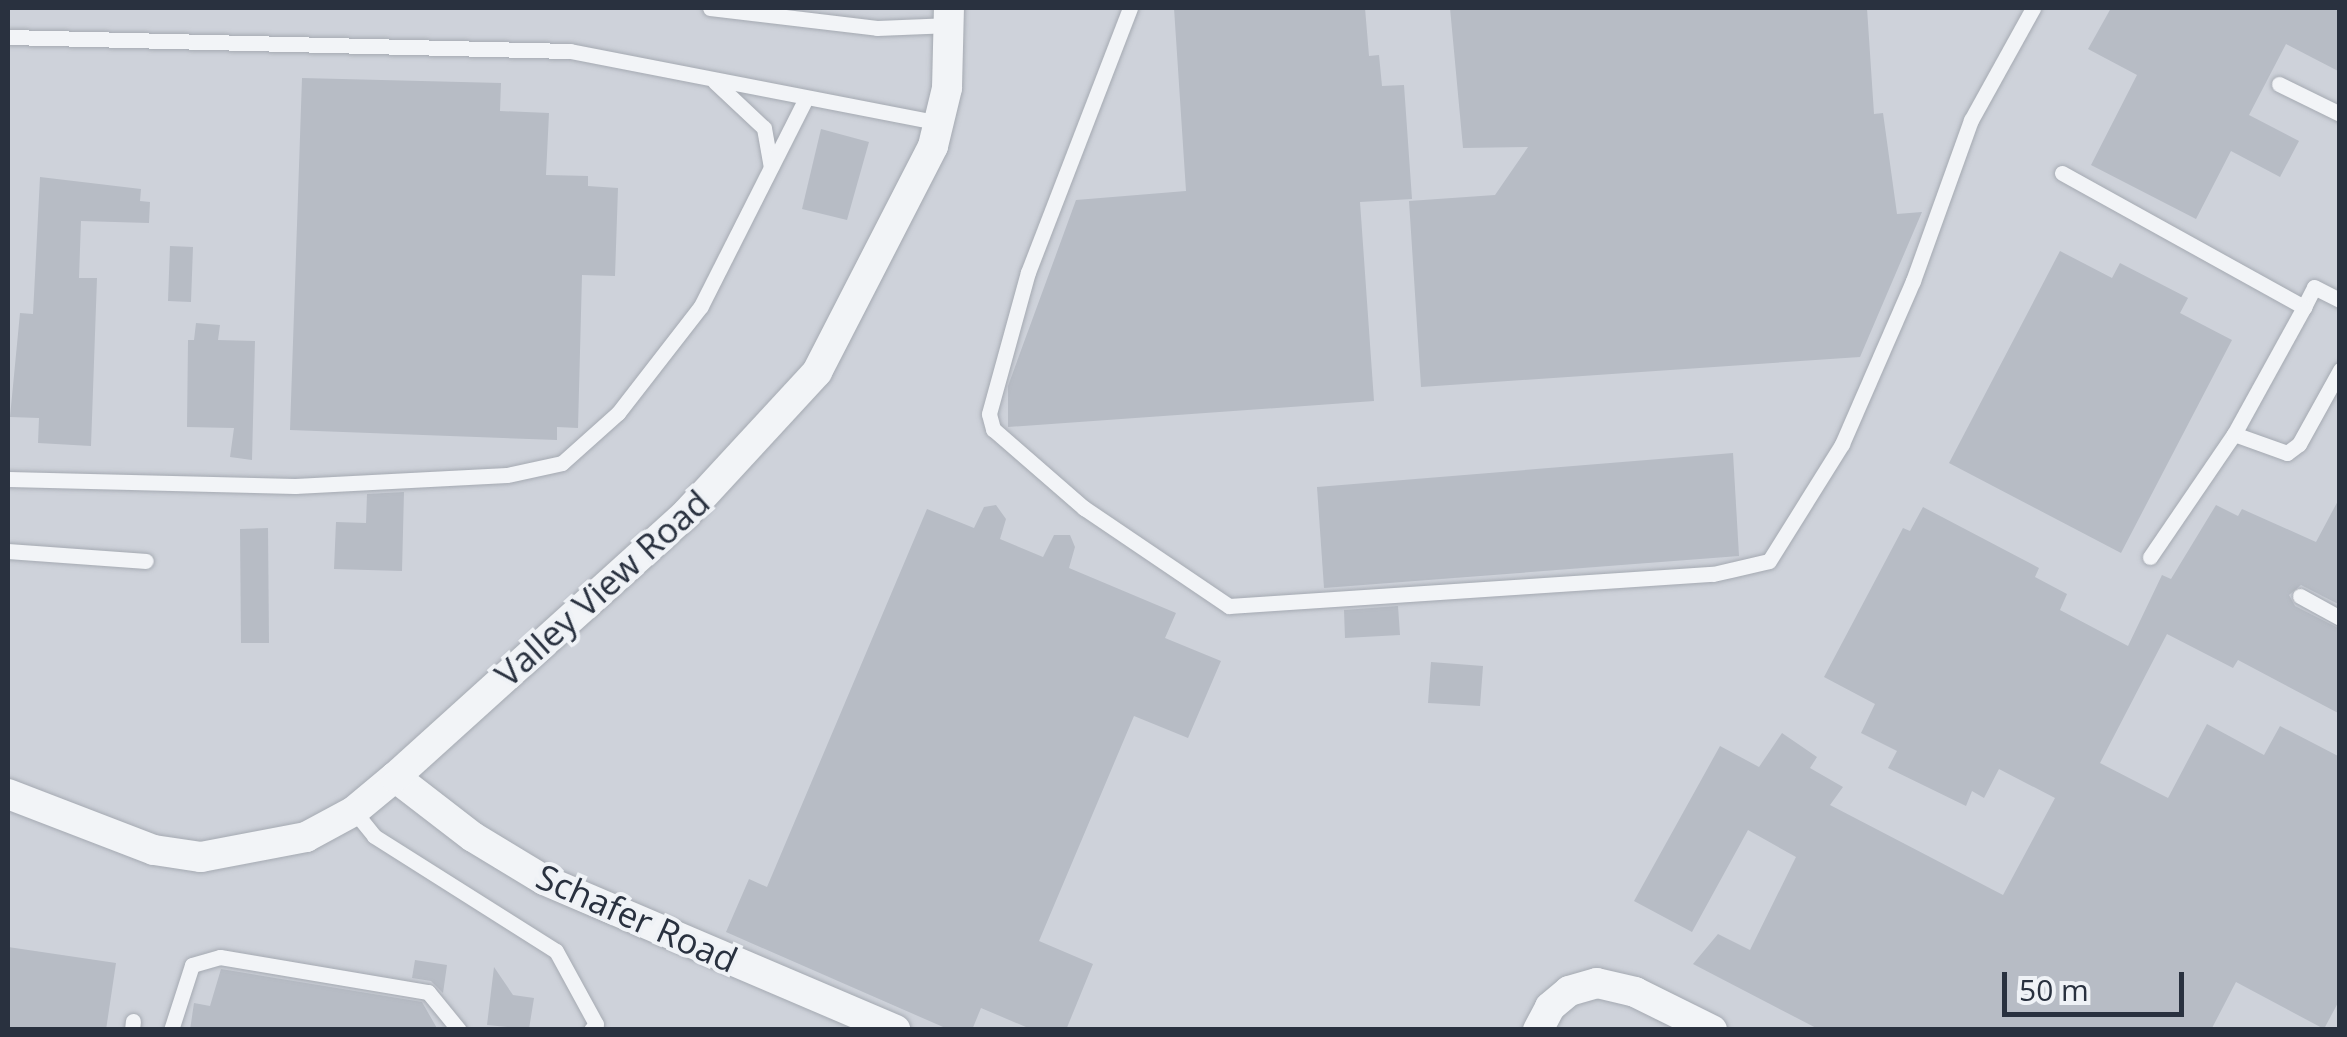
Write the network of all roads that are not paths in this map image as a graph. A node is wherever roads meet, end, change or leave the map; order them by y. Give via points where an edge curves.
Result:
1 (710, 8) edge
2 (1130, 8) edge
3 (2033, 8) edge
4 (793, 12) edge
5 (950, 16) edge
6 (8, 38) edge
7 (708, 78) junction
8 (2279, 84) dead end
9 (806, 98) junction
10 (2340, 114) edge
11 (939, 123) junction
12 (771, 170) junction
13 (2062, 173) dead end
14 (2340, 300) edge
15 (2304, 307) junction
16 (2340, 370) edge
17 (2234, 434) junction
18 (8, 479) edge
19 (8, 551) edge
20 (2150, 557) dead end
21 (146, 561) dead end
22 (2300, 596) dead end
23 (2340, 618) edge
24 (395, 777) junction
25 (8, 794) edge
26 (354, 811) junction
27 (170, 1030) edge
28 (459, 1030) edge
29 (590, 1030) edge
30 (895, 1030) edge
31 (1538, 1030) edge
32 (1712, 1030) edge

1 - 4 lane
2 - 3 lane via 1028,272 989,397 990,424 1084,508 1228,606 1713,574 1769,560 1842,444 1913,281 1971,120
4 - 5 lane via 896,29
5 - 11 street, Valley View Road
6 - 7 lane via 570,52
7 - 9 lane
7 - 12 lane via 764,128
8 - 10 lane
9 - 11 lane
9 - 12 lane
11 - 24 street, Valley View Road via 915,190 860,298 782,416 687,514
12 - 18 lane via 702,306 618,413 562,462 508,475 295,486
13 - 15 lane
14 - 15 lane via 2314,287
15 - 17 lane
16 - 17 lane via 2299,444 2286,453
17 - 20 lane
19 - 21 lane
22 - 23 lane
24 - 26 street, Valley View Road
24 - 30 street, Schafer Road via 473,837 544,880
25 - 26 street, Valley View Road via 136,844 201,857 306,837
26 - 29 lane via 374,836 556,951 596,1024
27 - 28 lane via 192,964 220,957 428,992
31 - 32 street via 1550,1006 1597,984 1635,992

